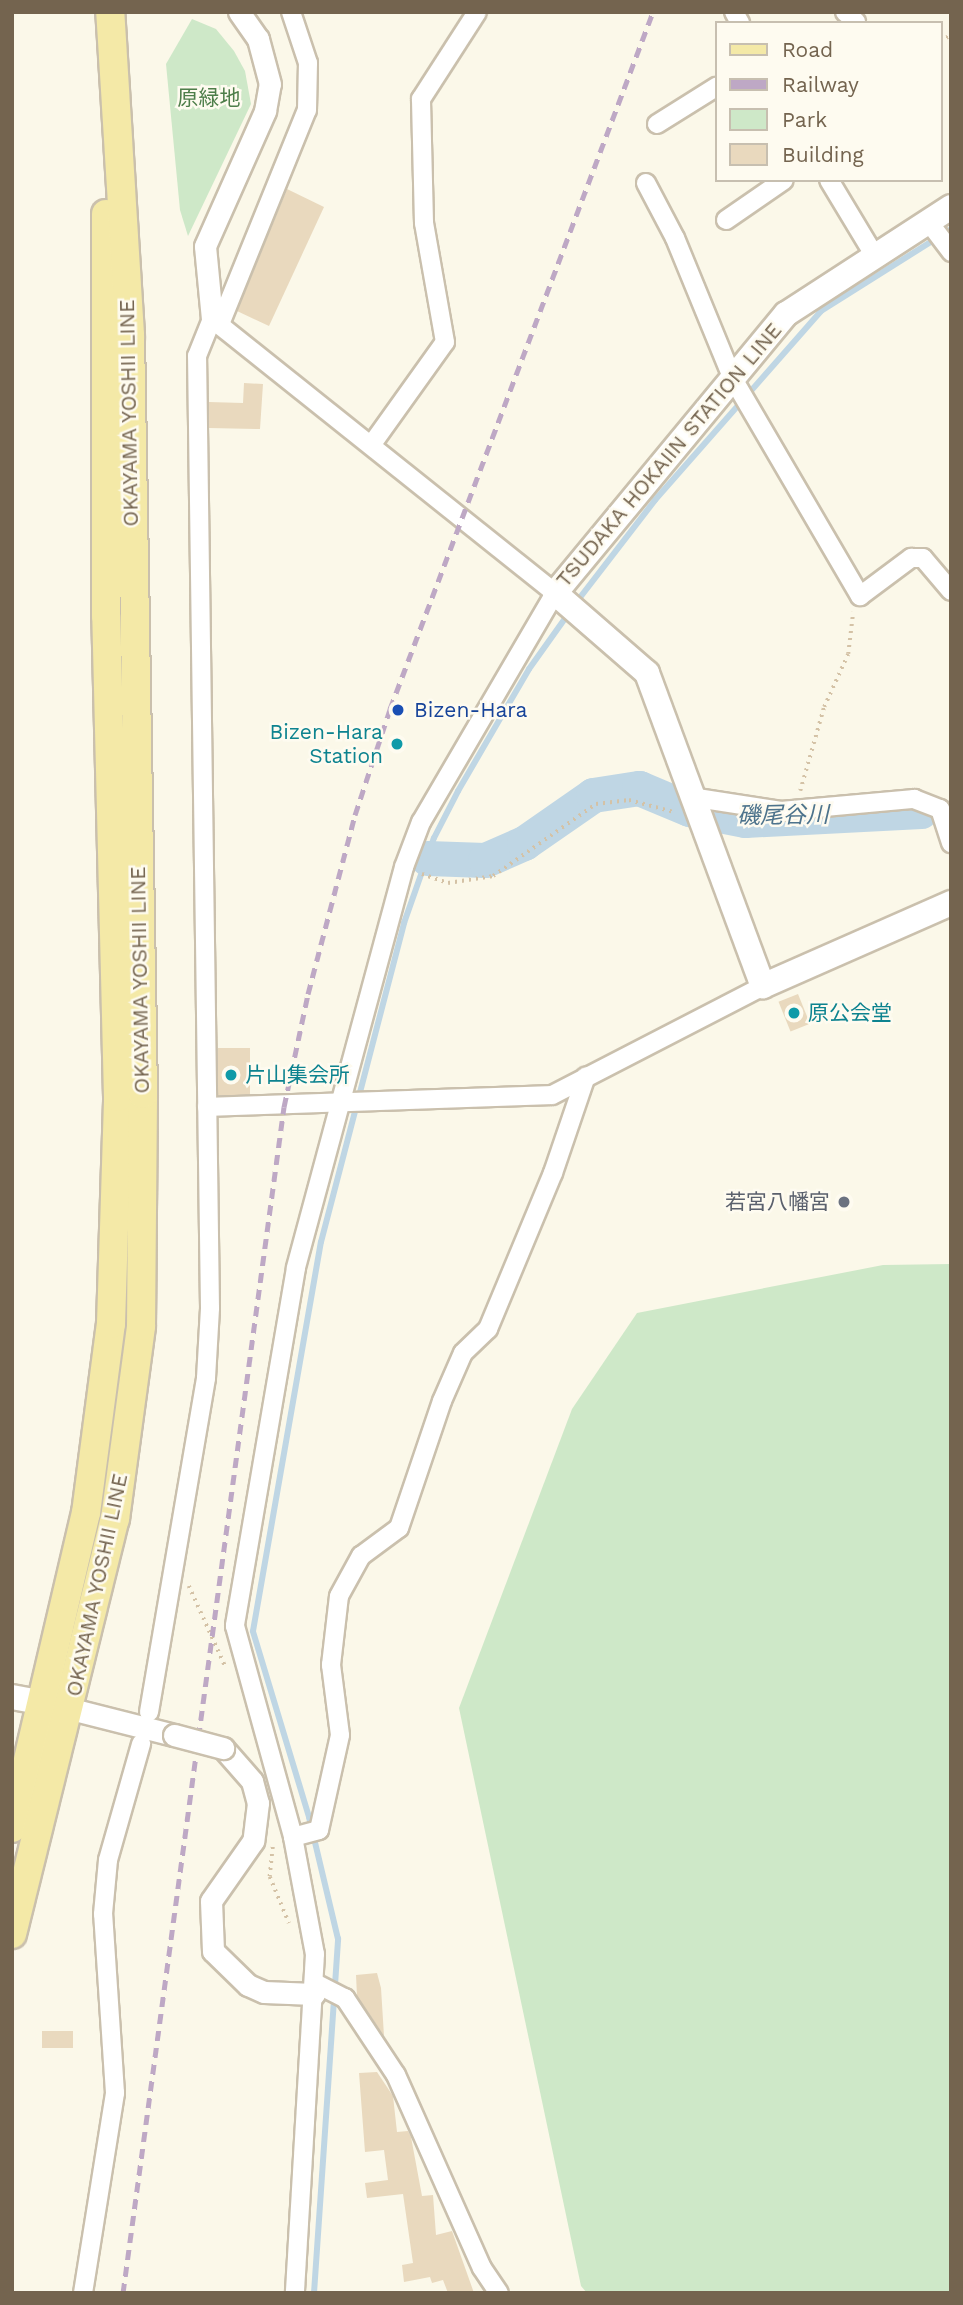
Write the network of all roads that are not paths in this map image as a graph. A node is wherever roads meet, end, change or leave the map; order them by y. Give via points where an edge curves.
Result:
1 (109, 12) edge
2 (239, 12) edge
3 (291, 12) edge
4 (477, 12) edge
5 (715, 88) edge
6 (657, 124) dead end
7 (781, 182) edge
8 (830, 182) edge
9 (646, 183) dead end
10 (951, 207) edge
11 (726, 220) dead end
12 (939, 236) edge
13 (873, 253) junction
14 (216, 322) junction
15 (740, 390) junction
16 (372, 444) junction
17 (951, 591) edge
18 (566, 602) junction
19 (700, 808) junction
20 (946, 831) edge
21 (951, 903) edge
22 (763, 986) junction
23 (586, 1076) junction
24 (349, 1102) junction
25 (207, 1107) junction
26 (12, 1697) edge
27 (58, 1706) junction
28 (149, 1712) dead end
29 (141, 1744) dead end
30 (12, 1828) edge
31 (306, 1833) junction
32 (12, 1934) edge
33 (318, 1987) junction
34 (83, 2293) edge
35 (295, 2293) edge
36 (499, 2293) edge

1 - 27 main road, OKAYAMA YOSHII LINE via 106,616 118,1097 111,1324
2 - 14 street via 258,39 271,84 265,111 205,246
3 - 14 street via 308,63 307,110
4 - 16 street via 421,99 424,223 445,342
5 - 6 street
7 - 11 street
8 - 13 street
9 - 15 street via 675,238
10 - 12 main road, TSUDAKA HOKAIIN STATION LINE
12 - 13 main road, TSUDAKA HOKAIIN STATION LINE
13 - 15 main road, TSUDAKA HOKAIIN STATION LINE via 786,314
14 - 16 street
14 - 25 street via 197,356
15 - 17 street via 860,596 911,558 923,558
15 - 18 main road, TSUDAKA HOKAIIN STATION LINE
16 - 18 street
18 - 19 main road, TSUDAKA HOKAIIN STATION LINE via 647,673
18 - 24 street via 421,822
19 - 20 street via 795,810 890,797 914,799 940,809
19 - 22 main road, TSUDAKA HOKAIIN STATION LINE
21 - 22 main road
22 - 23 street
23 - 24 street via 552,1095
23 - 31 street via 553,1173 488,1329 463,1353 442,1401 399,1528 361,1556 339,1596 331,1665 340,1735
24 - 25 street
24 - 31 street via 293,1281 235,1626
25 - 28 street via 206,1378
26 - 27 main road
27 - 30 main road, OKAYAMA YOSHII LINE
27 - 32 main road, OKAYAMA YOSHII LINE
27 - 33 street, bridge via 223,1748 252,1781 258,1803 253,1841 211,1901 214,1951 248,1985 264,1992
29 - 34 street via 108,1860 103,1914 115,2093
31 - 33 street
33 - 35 street
33 - 36 street via 345,1998 396,2075 482,2268

